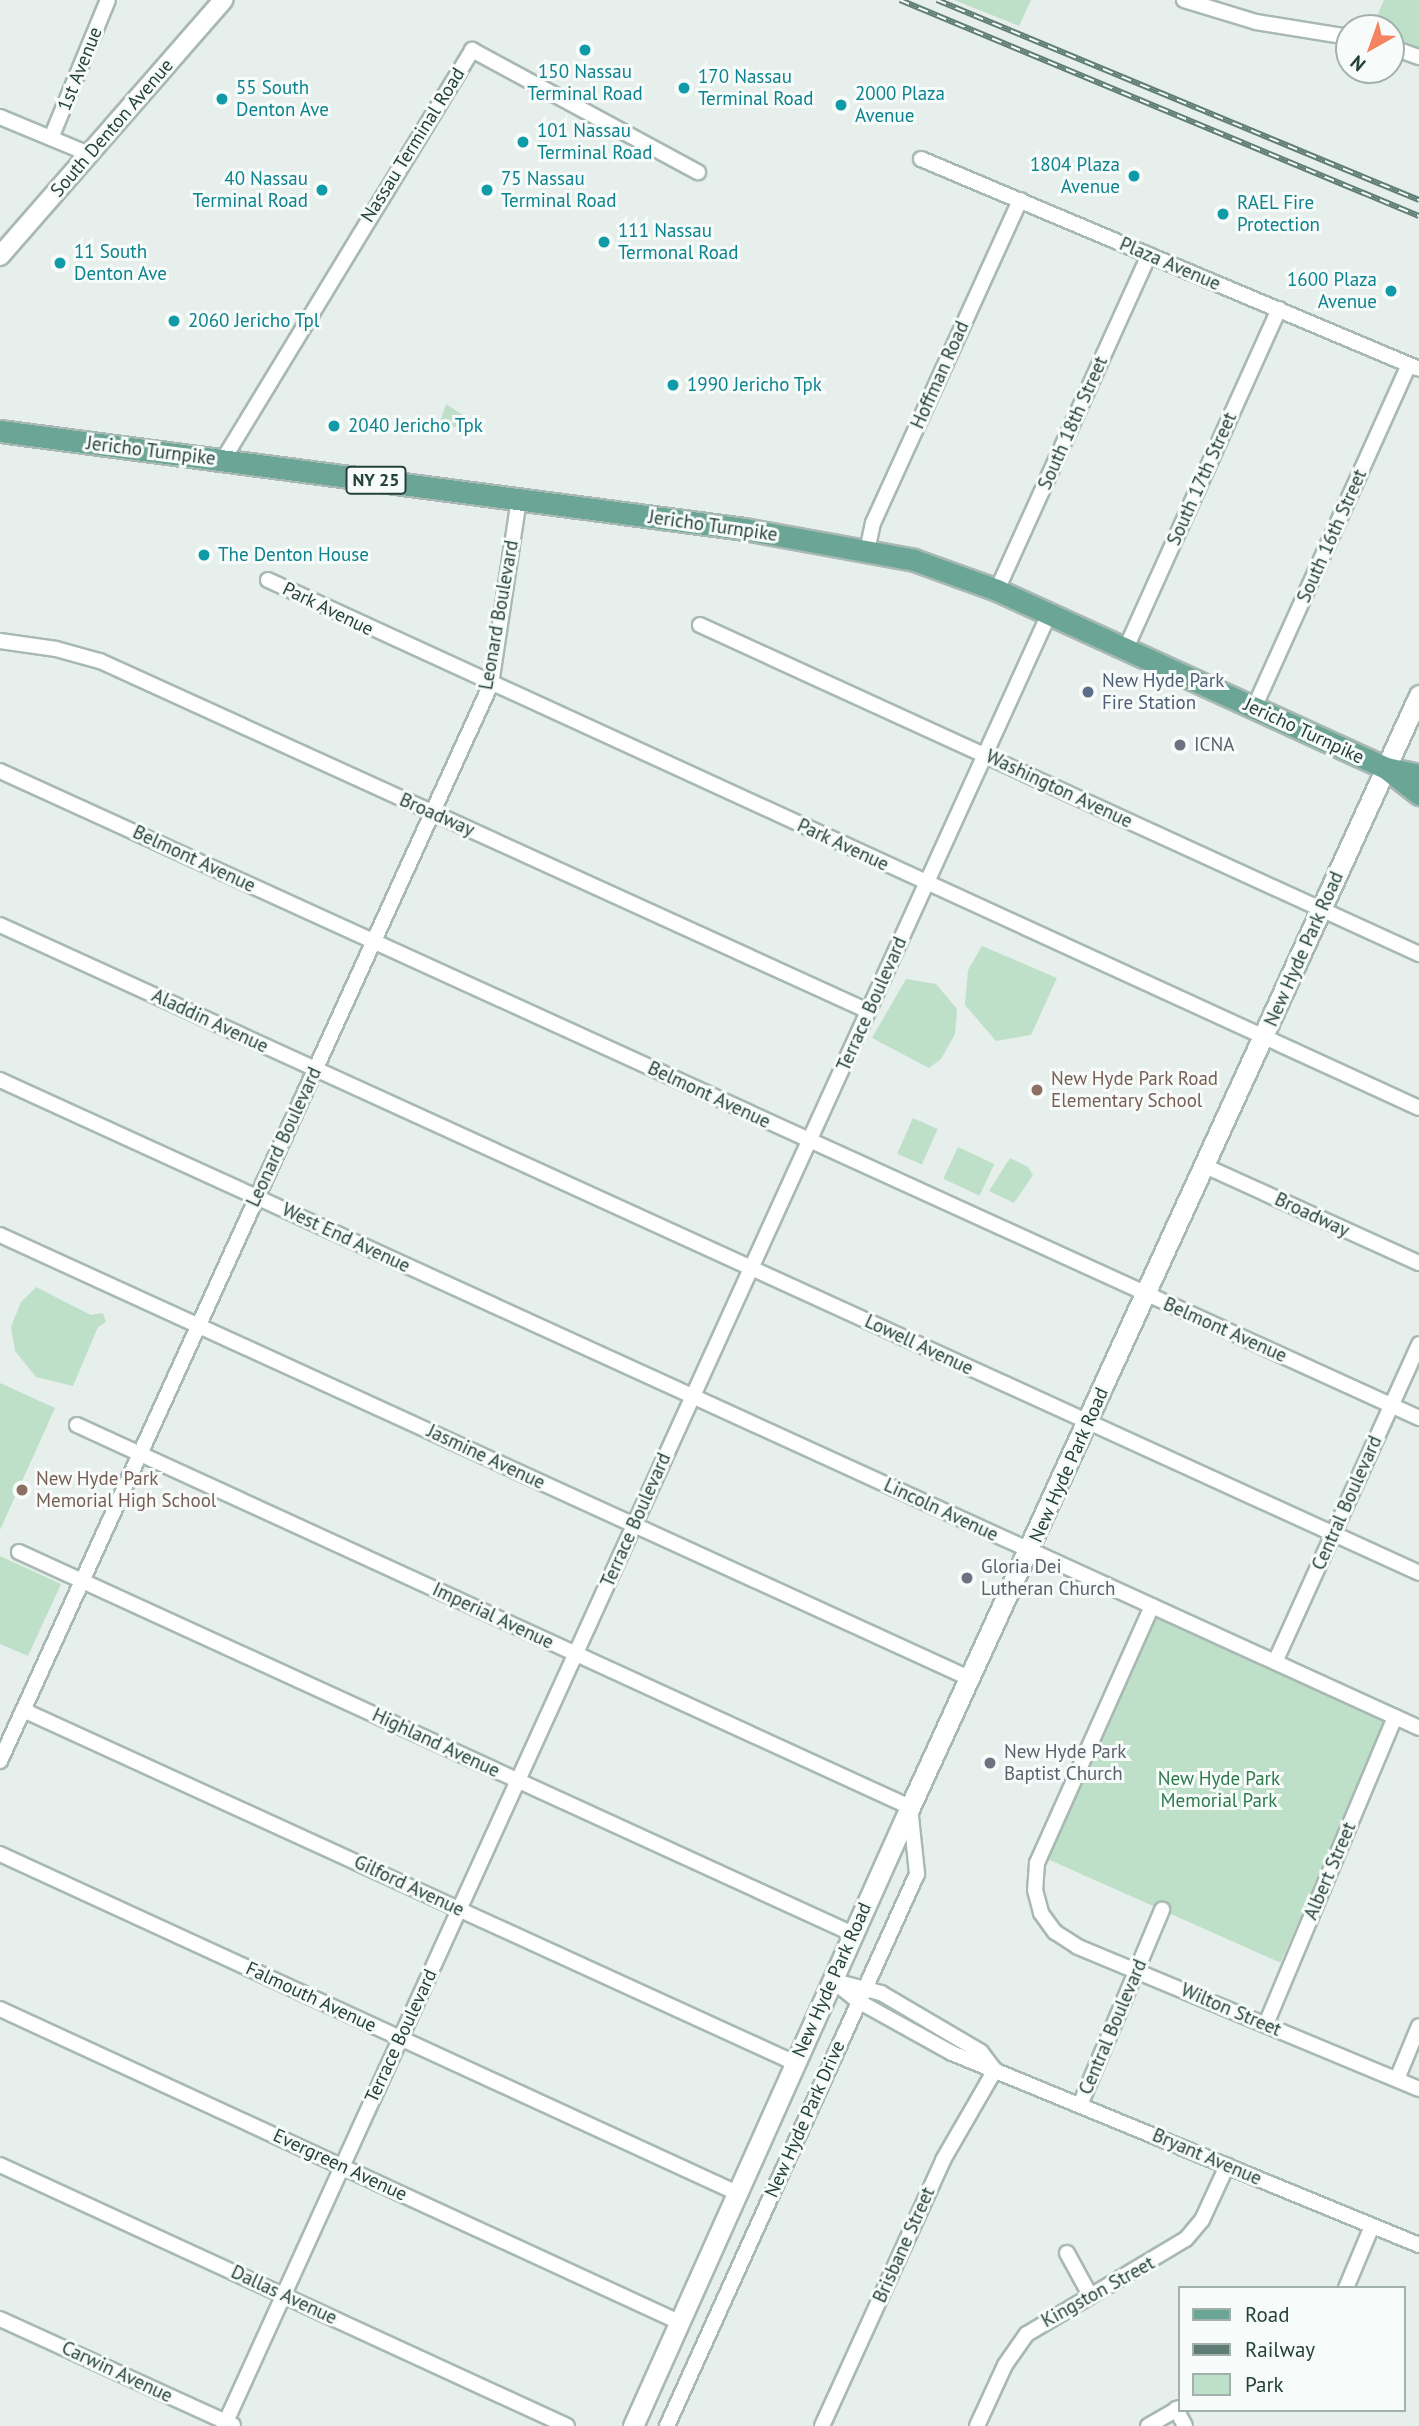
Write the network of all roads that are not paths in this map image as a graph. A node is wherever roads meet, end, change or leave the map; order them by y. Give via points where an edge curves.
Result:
1 (108, 0) edge
2 (223, 0) edge
3 (1184, 0) edge
4 (1335, 35) edge
5 (0, 117) edge
6 (51, 138) junction
7 (89, 154) junction
8 (921, 159) dead end
9 (698, 172) dead end
10 (1020, 200) junction
11 (1149, 255) junction
12 (0, 256) edge
13 (1279, 309) junction
14 (1414, 367) edge
15 (0, 431) edge
16 (223, 460) junction
17 (519, 499) junction
18 (867, 551) junction
19 (268, 580) dead end
20 (997, 590) junction
21 (1049, 614) junction
22 (700, 625) dead end
23 (0, 641) edge
24 (1125, 648) junction
25 (491, 684) junction
26 (1419, 695) edge
27 (1254, 708) junction
28 (985, 755) junction
29 (1386, 768) junction
30 (0, 771) edge
31 (1419, 775) edge
32 (1419, 794) edge
33 (432, 813) junction
34 (926, 883) junction
35 (1321, 909) junction
36 (0, 925) edge
37 (374, 942) junction
38 (1419, 954) edge
39 (868, 1011) junction
40 (1264, 1038) junction
41 (316, 1069) junction
42 (0, 1080) edge
43 (1419, 1108) edge
44 (419, 1117) joint
45 (809, 1140) junction
46 (1205, 1166) junction
47 (257, 1198) junction
48 (0, 1235) edge
49 (1419, 1263) edge
50 (751, 1268) junction
51 (1146, 1294) junction
52 (199, 1326) junction
53 (1419, 1345) edge
54 (692, 1396) junction
55 (1391, 1405) junction
56 (1419, 1418) edge
57 (1088, 1422) junction
58 (77, 1425) dead end
59 (141, 1454) junction
60 (634, 1524) junction
61 (1333, 1534) junction
62 (1030, 1550) junction
63 (19, 1552) dead end
64 (1419, 1573) edge
65 (82, 1581) junction
66 (1152, 1606) junction
67 (576, 1654) junction
68 (1275, 1662) junction
69 (971, 1679) junction
70 (23, 1710) junction
71 (1395, 1717) junction
72 (1419, 1728) edge
73 (0, 1761) edge
74 (518, 1781) junction
75 (910, 1807) junction
76 (0, 1854) edge
77 (459, 1909) junction
78 (1162, 1910) dead end
79 (853, 1934) junction
80 (1137, 1970) junction
81 (832, 1980) junction
82 (865, 1987) junction
83 (858, 2001) junction
84 (0, 2009) edge
85 (1266, 2025) junction
86 (1419, 2026) edge
87 (400, 2037) junction
88 (795, 2063) junction
89 (995, 2070) junction
90 (1397, 2080) junction
91 (1419, 2089) edge
92 (1080, 2105) junction
93 (0, 2165) edge
94 (342, 2165) junction
95 (1227, 2165) junction
96 (737, 2193) junction
97 (1372, 2226) junction
98 (1419, 2245) edge
99 (1067, 2253) dead end
100 (1347, 2286) edge
101 (284, 2295) junction
102 (1090, 2295) junction
103 (0, 2319) edge
104 (679, 2322) junction
105 (1178, 2409) edge
106 (228, 2425) edge
107 (567, 2426) edge
108 (633, 2426) edge
109 (667, 2426) edge
110 (822, 2426) edge
111 (977, 2426) edge
112 (1148, 2426) edge

1 - 6 street, 1st Avenue
2 - 7 street, South Denton Avenue
3 - 4 street via 1256,22
5 - 6 street
6 - 7 street
7 - 12 street, South Denton Avenue
8 - 10 street, Plaza Avenue
9 - 16 street, Nassau Terminal Road via 472,50
10 - 11 street, Plaza Avenue
10 - 18 street, Hoffman Road via 873,523
11 - 13 street, Plaza Avenue
11 - 20 street, South 18th Street
13 - 14 street, Plaza Avenue
13 - 24 street, South 17th Street
14 - 27 street, South 16th Street
15 - 16 main road, Jericho Turnpike / NY 25
16 - 17 main road, Jericho Turnpike / NY 25
17 - 18 main road, Jericho Turnpike / NY 25 via 744,529
17 - 25 street, Leonard Boulevard
18 - 20 main road, Jericho Turnpike / NY 25 via 933,565
19 - 25 street, Park Avenue
20 - 21 main road, Jericho Turnpike / NY 25
21 - 24 main road, Jericho Turnpike / NY 25
21 - 28 street, Terrace Boulevard
22 - 28 street, Washington Avenue
23 - 33 street, Broadway via 100,661
24 - 27 main road, Jericho Turnpike / NY 25
25 - 33 street, Leonard Boulevard
25 - 34 street, Park Avenue
26 - 29 main road, New Hyde Park Road
27 - 29 main road, Jericho Turnpike / NY 25
28 - 34 street, Terrace Boulevard
28 - 35 street, Washington Avenue
29 - 31 main road, Jericho Turnpike / NY 25
29 - 32 main road, Jericho Turnpike / NY 25
29 - 35 main road, New Hyde Park Road
30 - 37 street, Belmont Avenue
33 - 37 street, Leonard Boulevard
33 - 39 street, Broadway
34 - 39 street, Terrace Boulevard
34 - 40 street, Park Avenue
35 - 38 street, Washington Avenue
35 - 40 main road, New Hyde Park Road
36 - 41 street, Aladdin Avenue
37 - 41 street, Leonard Boulevard
37 - 45 street, Belmont Avenue
39 - 45 street, Terrace Boulevard
40 - 43 street, Park Avenue
40 - 46 main road, New Hyde Park Road
41 - 44 street, Aladdin Avenue
41 - 47 street, Leonard Boulevard
42 - 47 street, West End Avenue
44 - 50 street, Lowell Avenue
45 - 50 street, Terrace Boulevard
45 - 51 street, Belmont Avenue
46 - 49 street, Broadway
46 - 51 main road, New Hyde Park Road
47 - 52 street, Leonard Boulevard
47 - 54 street, West End Avenue
48 - 52 street, Jasmine Avenue
50 - 54 street, Terrace Boulevard
50 - 57 street, Lowell Avenue
51 - 55 street, Belmont Avenue
51 - 57 main road, New Hyde Park Road
52 - 59 street, Leonard Boulevard
52 - 60 street, Jasmine Avenue
53 - 55 street, Central Boulevard
54 - 60 street, Terrace Boulevard
54 - 62 street, Lincoln Avenue
55 - 56 street, Belmont Avenue
55 - 61 street, Central Boulevard
57 - 61 street, Lowell Avenue
57 - 62 main road, New Hyde Park Road
58 - 59 street, Imperial Avenue
59 - 65 street, Leonard Boulevard
59 - 67 street, Imperial Avenue
60 - 67 street, Terrace Boulevard
60 - 69 street, Jasmine Avenue
61 - 64 street, Lowell Avenue
61 - 68 street, Central Boulevard
62 - 66 street, Lincoln Avenue
62 - 69 main road, New Hyde Park Road
63 - 65 street, Highland Avenue
65 - 70 street, Leonard Boulevard
65 - 74 street, Highland Avenue
66 - 68 street, Lincoln Avenue
66 - 80 street, Wilton Street via 1037,1863 1035,1890 1049,1925 1079,1947
67 - 74 street, Terrace Boulevard
67 - 75 street, Imperial Avenue
68 - 71 street, Lincoln Avenue
69 - 75 main road, New Hyde Park Road
70 - 73 street, Leonard Boulevard
70 - 77 street, Gilford Avenue
71 - 72 street, Lincoln Avenue
71 - 85 street, Albert Street
74 - 77 street, Terrace Boulevard
74 - 79 street, Highland Avenue
75 - 79 main road, New Hyde Park Road
75 - 82 street, New Hyde Park Drive via 917,1874
76 - 87 street, Falmouth Avenue
77 - 87 street, Terrace Boulevard
77 - 88 street, Gilford Avenue
78 - 80 street, Central Boulevard
79 - 81 main road, New Hyde Park Road
80 - 85 street, Wilton Street
80 - 92 street, Central Boulevard
81 - 82 street, Bryant Avenue
81 - 83 street, Bryant Avenue
81 - 88 main road, New Hyde Park Road
82 - 83 street, New Hyde Park Drive
82 - 89 street, Bryant Avenue via 981,2052
83 - 89 street, Bryant Avenue via 952,2053
83 - 109 street, New Hyde Park Drive
84 - 94 street, Evergreen Avenue
85 - 90 street, Wilton Street
86 - 90 street
87 - 94 street, Terrace Boulevard
87 - 96 street, Falmouth Avenue
88 - 96 main road, New Hyde Park Road
89 - 92 street, Bryant Avenue
89 - 110 street, Brisbane Street via 943,2160
90 - 91 street, Wilton Street
92 - 95 street, Bryant Avenue
93 - 101 street, Dallas Avenue
94 - 101 street, Terrace Boulevard
94 - 104 street, Evergreen Avenue
95 - 97 street, Bryant Avenue
95 - 102 street, Kingston Street via 1202,2220 1186,2239
96 - 104 main road, New Hyde Park Road
97 - 98 street, Bryant Avenue
97 - 100 street
99 - 102 street
101 - 106 street, Terrace Boulevard
101 - 107 street, Dallas Avenue
102 - 111 street, Kingston Street via 1042,2322 1015,2347
103 - 106 street, Carwin Avenue
104 - 108 main road, New Hyde Park Road
105 - 112 street

